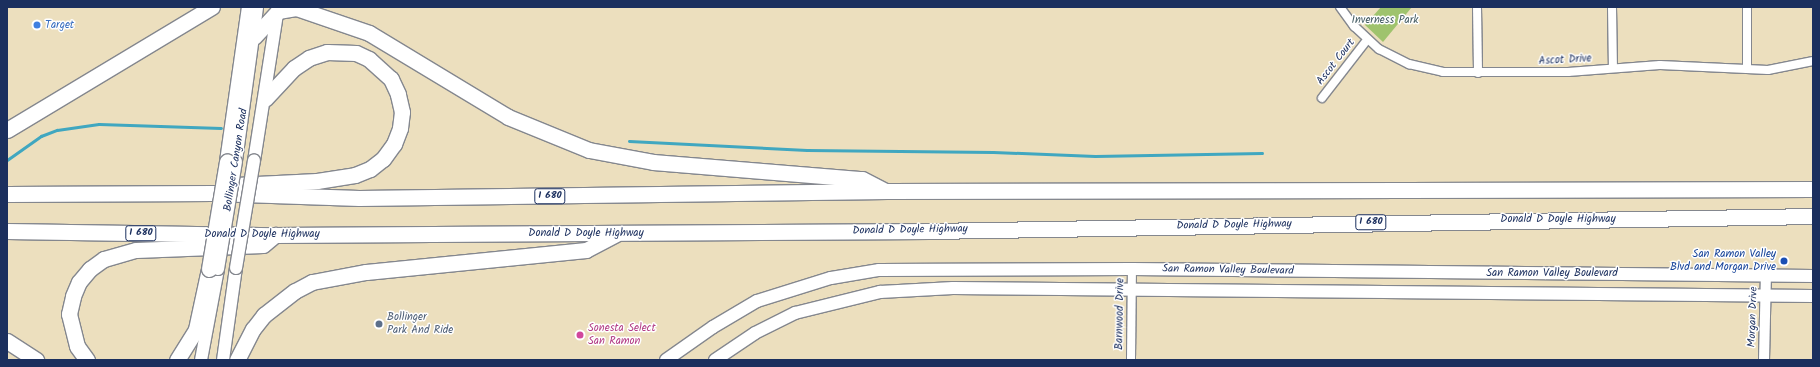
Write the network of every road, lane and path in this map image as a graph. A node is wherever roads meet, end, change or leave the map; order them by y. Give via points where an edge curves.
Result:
1 (212, 7) edge
2 (249, 7) edge
3 (257, 7) edge
4 (1340, 7) edge
5 (1477, 7) edge
6 (1612, 7) edge
7 (1747, 7) edge
8 (278, 9) edge
9 (254, 36) junction
10 (1367, 40) junction
11 (1813, 62) edge
12 (1613, 68) junction
13 (1747, 69) junction
14 (1478, 73) junction
15 (1322, 98) dead end
16 (264, 99) junction
17 (7, 130) edge
18 (231, 161) junction
19 (1813, 188) edge
20 (887, 191) junction
21 (213, 193) junction
22 (7, 194) edge
23 (1813, 216) edge
24 (7, 231) edge
25 (618, 232) junction
26 (275, 235) junction
27 (1132, 268) junction
28 (213, 269) junction
29 (1766, 274) junction
30 (1813, 276) edge
31 (1132, 290) junction
32 (1766, 295) junction
33 (1813, 296) edge
34 (7, 341) edge
35 (36, 360) edge
36 (87, 360) edge
37 (177, 360) edge
38 (200, 360) edge
39 (223, 360) edge
40 (237, 360) edge
41 (666, 360) edge
42 (715, 360) edge
43 (1131, 360) edge
44 (1764, 360) edge

1 - 17 highway
2 - 18 highway
3 - 9 main road, Bollinger Canyon Road
4 - 10 street, Ascot Drive
5 - 14 street
6 - 12 street
7 - 13 street
8 - 9 highway
8 - 16 main road, Bollinger Canyon Road
8 - 20 highway via 296,8 369,33 508,117 588,150 653,162 862,179
9 - 18 main road, Bollinger Canyon Road
10 - 14 street, Ascot Drive via 1409,64 1443,72
10 - 15 street, Ascot Court
11 - 13 street, Ascot Drive via 1784,69
12 - 13 street, Ascot Drive via 1701,66
12 - 14 street, Ascot Drive via 1568,72
16 - 21 highway via 294,68 309,58 327,52 356,53 369,59 391,79 402,112 400,128 394,144 383,159 370,169 355,175 317,181 228,185
16 - 39 main road, Bollinger Canyon Road, bridge
18 - 28 highway, bridge
19 - 20 highway, I 680
20 - 21 highway, I 680 via 359,198
21 - 22 highway, I 680
23 - 25 highway, Donald D Doyle Highway / I 680 via 929,231
24 - 26 highway, Donald D Doyle Highway / I 680
25 - 26 highway, Donald D Doyle Highway / I 680
25 - 40 highway via 586,250 366,272 312,282 294,291 264,315
26 - 36 highway via 262,245 136,250 104,259 90,269 79,282 69,314 77,346
27 - 29 main road, San Ramon Valley Boulevard
27 - 31 street, Barnwood Drive
27 - 41 main road, San Ramon Valley Boulevard via 879,270 831,278 757,301 713,327
28 - 37 highway via 196,330
28 - 38 main road
29 - 30 main road, San Ramon Valley Boulevard
29 - 32 street, Morgan Drive
31 - 32 main road, San Ramon Valley Boulevard
31 - 42 main road, San Ramon Valley Boulevard via 954,288 880,292 795,313 755,332
31 - 43 street, Barnwood Drive
32 - 33 main road, San Ramon Valley Boulevard
32 - 44 street, Morgan Drive
34 - 35 highway

